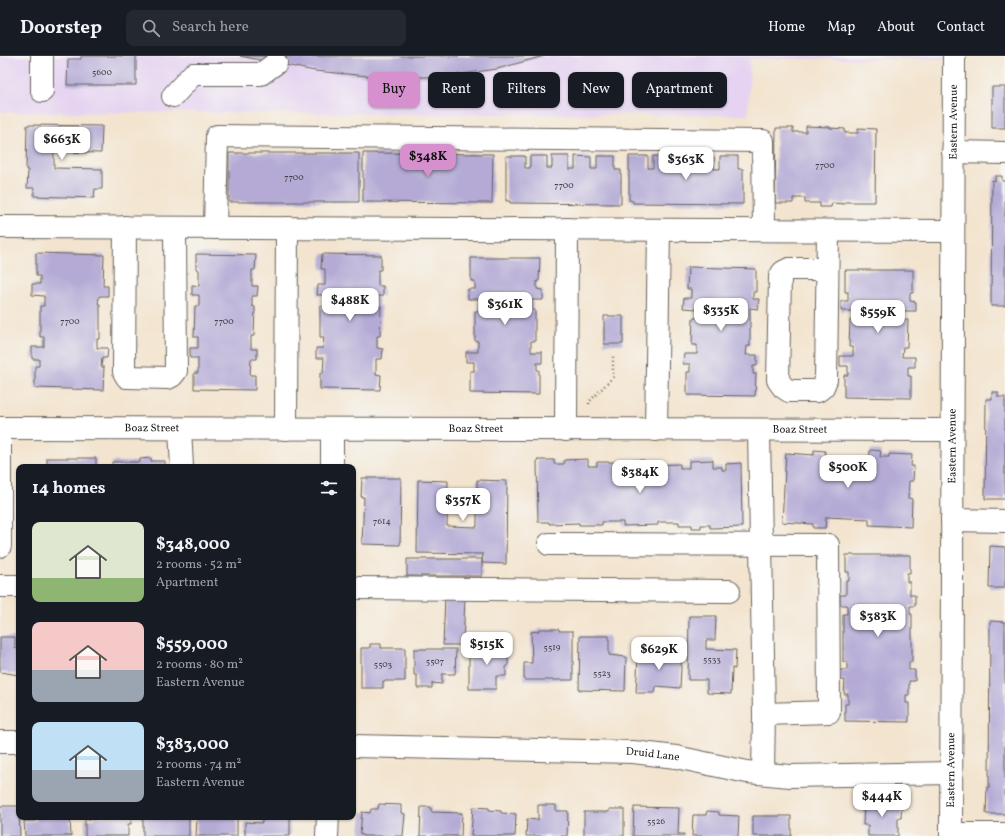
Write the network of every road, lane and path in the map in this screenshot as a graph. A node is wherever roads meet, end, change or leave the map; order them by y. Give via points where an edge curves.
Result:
1 (42, 56) edge
2 (954, 56) edge
3 (276, 63) dead end
4 (42, 92) dead end
5 (174, 96) dead end
6 (953, 152) junction
7 (1005, 154) edge
8 (0, 227) edge
9 (125, 227) junction
10 (176, 228) junction
11 (215, 228) junction
12 (287, 228) junction
13 (567, 229) junction
14 (659, 230) junction
15 (764, 230) junction
16 (828, 231) junction
17 (953, 231) junction
18 (827, 270) junction
19 (613, 354) dead end
20 (589, 408) dead end
21 (0, 428) edge
22 (180, 429) junction
23 (286, 429) junction
24 (332, 429) junction
25 (566, 430) junction
26 (656, 430) junction
27 (760, 430) junction
28 (952, 430) junction
29 (182, 464) edge
30 (332, 464) edge
31 (952, 520) junction
32 (1005, 521) edge
33 (549, 544) dead end
34 (761, 544) junction
35 (0, 546) edge
36 (0, 586) edge
37 (16, 586) edge
38 (356, 588) edge
39 (729, 591) dead end
40 (764, 722) junction
41 (0, 742) edge
42 (16, 742) edge
43 (356, 746) edge
44 (763, 773) junction
45 (951, 773) junction
46 (328, 820) edge
47 (1005, 834) edge
48 (951, 835) edge
49 (327, 836) edge

1 - 4 street
2 - 6 street, Eastern Avenue
3 - 5 street via 261,74 193,74
6 - 7 street
6 - 17 street, Eastern Avenue
8 - 9 street
9 - 10 street
9 - 10 street via 124,372 128,377 168,378 176,370
10 - 11 street
11 - 12 street
11 - 15 street via 217,136 763,141
12 - 13 street
12 - 23 street
13 - 14 street
13 - 25 street
14 - 15 street
14 - 26 street
15 - 16 street
16 - 17 street
16 - 18 street
17 - 28 street, Eastern Avenue
18 - 18 street via 826,380 818,391 789,391 778,380 780,277 789,269
19 - 20 path via 613,377 589,402
21 - 22 street, Boaz Street
21 - 35 street
22 - 23 street, Boaz Street
22 - 29 street
23 - 24 street, Boaz Street
24 - 25 street, Boaz Street
24 - 30 street
25 - 26 street, Boaz Street
26 - 27 street, Boaz Street
27 - 28 street, Boaz Street
27 - 34 street
28 - 31 street, Eastern Avenue
31 - 32 street
31 - 45 street, Eastern Avenue
33 - 34 street
34 - 40 street
34 - 40 street via 828,545 829,712
36 - 37 street
38 - 39 street
40 - 44 street
41 - 42 street
43 - 44 street, Druid Lane via 633,752
44 - 45 street, Druid Lane via 790,776
45 - 48 street, Eastern Avenue
46 - 49 street
47 - 48 street

